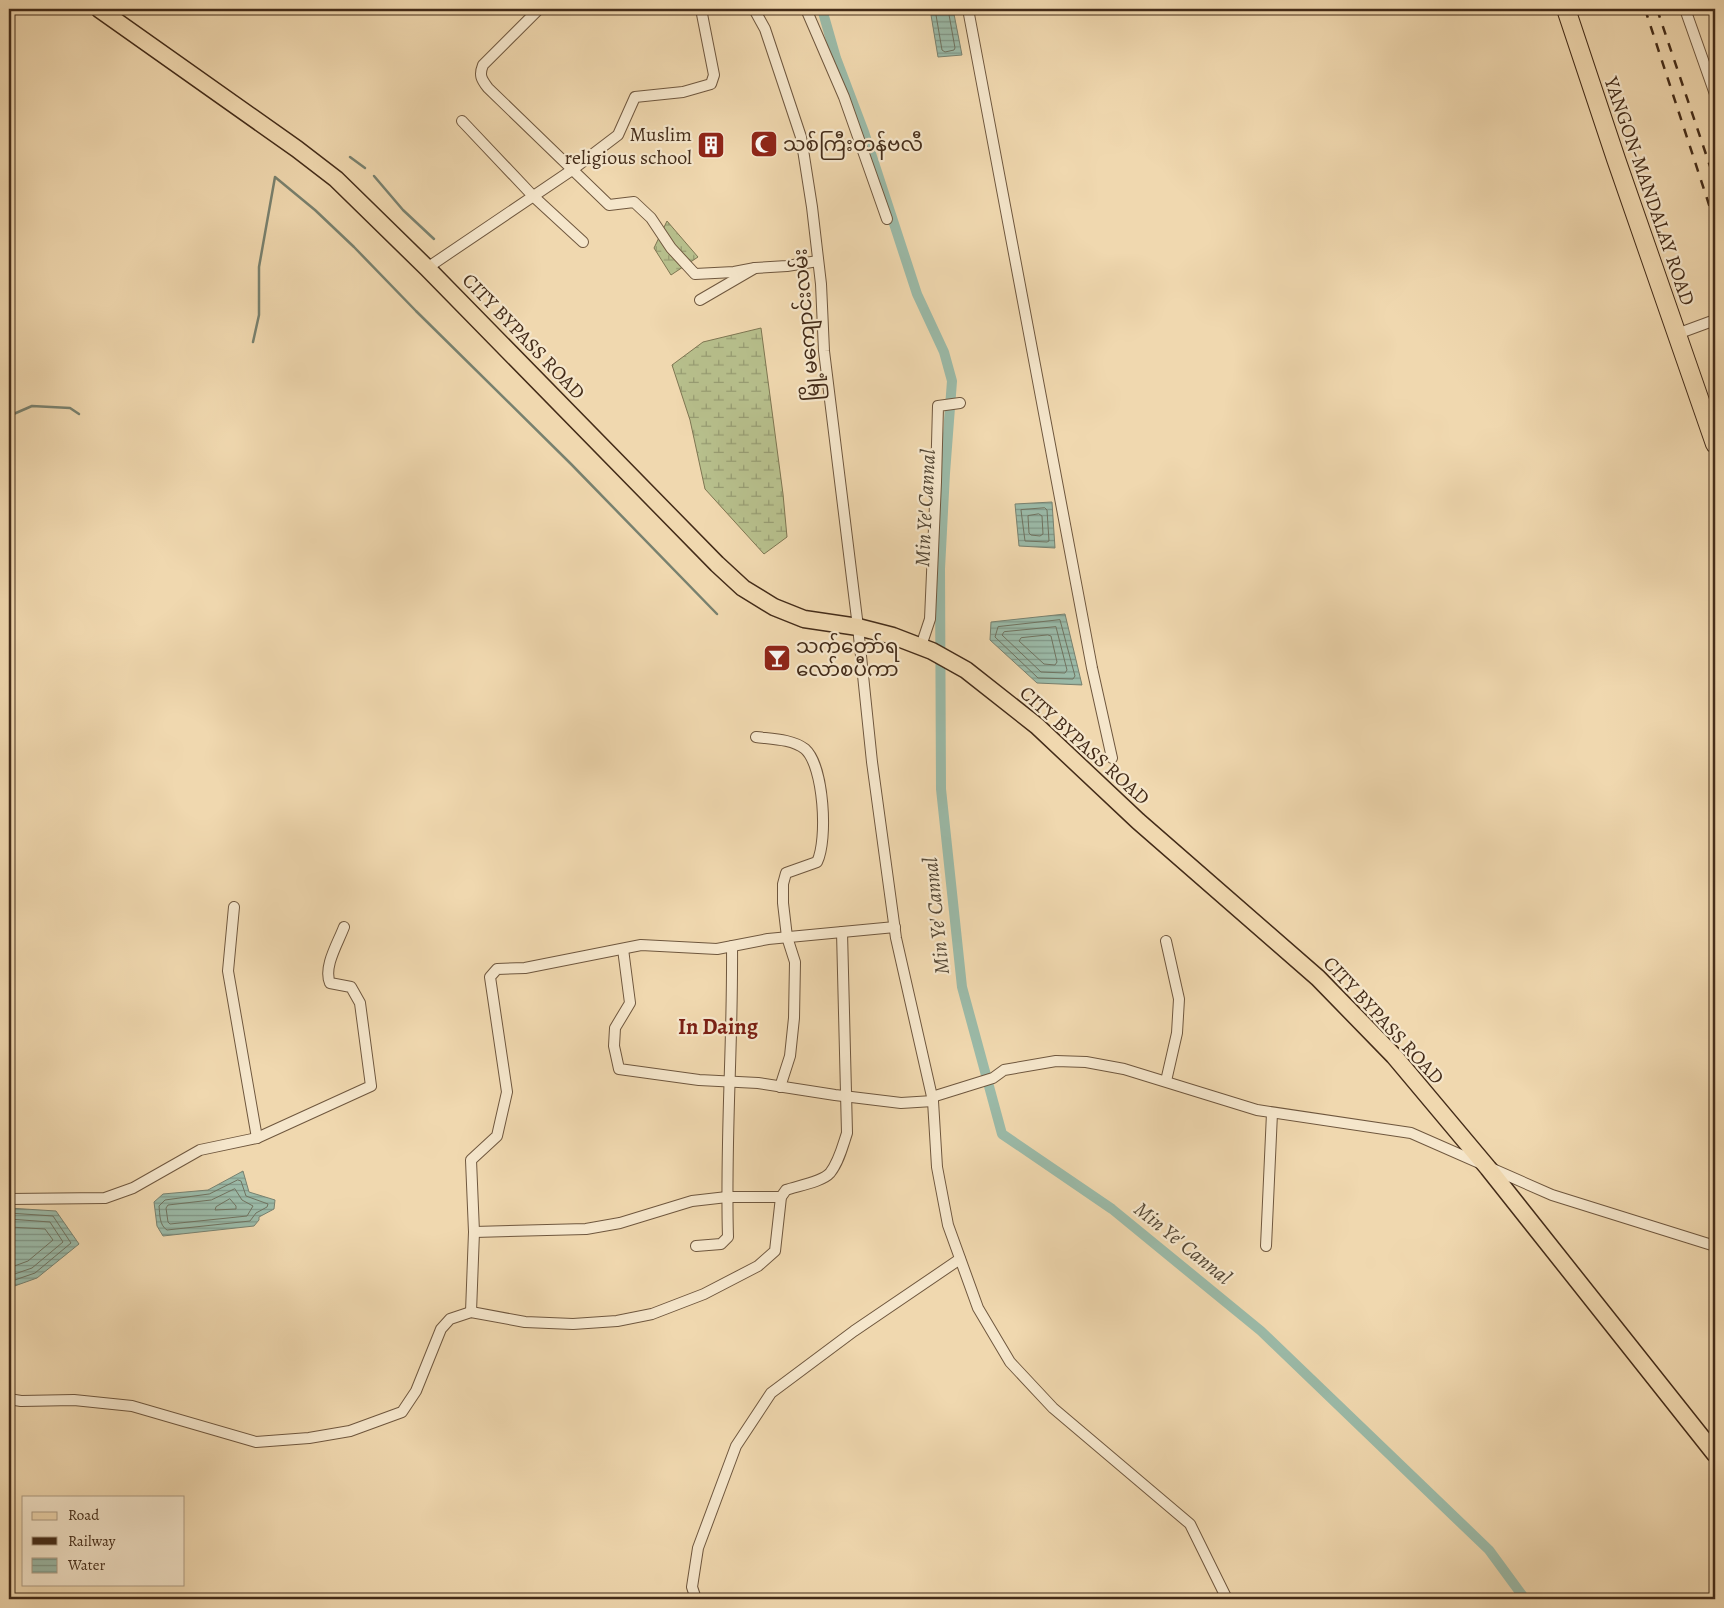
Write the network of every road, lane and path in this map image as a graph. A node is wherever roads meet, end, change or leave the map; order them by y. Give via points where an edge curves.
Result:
1 (99, 9) edge
2 (701, 9) edge
3 (754, 9) edge
4 (806, 9) edge
5 (968, 9) edge
6 (1566, 9) edge
7 (1685, 9) edge
8 (536, 10) edge
9 (1715, 94) edge
10 (462, 122) dead end
11 (572, 170) junction
12 (533, 196) junction
13 (887, 219) dead end
14 (583, 242) dead end
15 (818, 261) junction
16 (427, 268) junction
17 (754, 268) junction
18 (700, 300) dead end
19 (1715, 320) edge
20 (1677, 334) junction
21 (960, 403) dead end
22 (1715, 444) edge
23 (858, 627) junction
24 (926, 649) junction
25 (756, 737) dead end
26 (1112, 758) dead end
27 (234, 907) dead end
28 (344, 927) dead end
29 (894, 927) junction
30 (842, 932) junction
31 (787, 937) junction
32 (1166, 941) dead end
33 (732, 946) junction
34 (623, 949) junction
35 (1166, 1081) junction
36 (730, 1082) junction
37 (780, 1087) junction
38 (846, 1097) junction
39 (933, 1099) junction
40 (1272, 1113) junction
41 (257, 1138) junction
42 (1488, 1168) junction
43 (727, 1197) junction
44 (781, 1197) junction
45 (9, 1199) edge
46 (474, 1232) junction
47 (696, 1246) dead end
48 (1266, 1246) dead end
49 (1715, 1246) edge
50 (960, 1259) junction
51 (471, 1312) junction
52 (9, 1399) edge
53 (1715, 1454) edge
54 (696, 1599) edge
55 (1227, 1599) edge

1 - 16 main road, CITY BYPASS ROAD via 336,179
2 - 11 street via 714,75 711,84 683,92 635,97 618,135
3 - 15 street, မြို့မကျောင်းလမ်း via 765,29 801,137
4 - 13 street via 844,97
5 - 26 street via 1092,668
6 - 20 highway, YANGON-MANDALAY ROAD
7 - 9 street
8 - 11 street via 483,65 480,78
10 - 12 street
11 - 12 street
11 - 17 street via 610,205 634,202 651,218 671,248 695,274
12 - 14 street
12 - 16 street
15 - 17 street
15 - 23 street, မြို့မကျောင်းလမ်း via 824,351
16 - 23 main road, CITY BYPASS ROAD via 743,588 774,607 804,619
17 - 18 street
19 - 20 street
20 - 22 highway, YANGON-MANDALAY ROAD
21 - 24 street via 938,406 936,502
23 - 24 main road, CITY BYPASS ROAD via 894,636
23 - 29 street, မြို့မကျောင်းလမ်း
24 - 42 main road, CITY BYPASS ROAD via 966,670 1036,726 1138,821 1318,978 1394,1056
25 - 31 street via 780,740 805,749 820,780 822,853 817,862 786,873 783,903
27 - 41 street via 228,971
28 - 41 street via 327,976 330,983 351,987 360,1003 371,1086
29 - 30 street
29 - 39 street, မြို့မကျောင်းလမ်း
30 - 31 street
30 - 38 street
31 - 33 street
31 - 37 street via 795,962 794,1018 790,1056
32 - 35 street via 1179,999 1177,1033
33 - 34 street via 717,949 640,945
33 - 36 street
34 - 36 street via 630,1003 614,1028 619,1069
34 - 46 street via 525,968 497,969 490,977 507,1092 497,1136 471,1160
35 - 39 street via 1124,1069 1056,1061 1004,1070 993,1078
35 - 40 street
36 - 37 street
36 - 43 street
37 - 38 street
38 - 39 street via 901,1103
38 - 44 street via 847,1133 830,1174 786,1190
39 - 50 street, မြို့မကျောင်းလမ်း via 937,1167 948,1225
40 - 42 street via 1411,1133
40 - 48 street
41 - 45 street via 200,1150 133,1188 105,1198
42 - 49 street via 1552,1195
42 - 53 main road, CITY BYPASS ROAD
43 - 44 street
43 - 46 street via 692,1201 620,1223 586,1228
43 - 47 street via 728,1237 721,1244
44 - 51 street via 775,1251 758,1266 704,1294 652,1314 617,1321 573,1324 525,1322
46 - 51 street
50 - 54 street via 770,1393 736,1446 698,1548 692,1587
50 - 55 street, မြို့မကျောင်းလမ်း via 978,1308 1010,1362 1053,1408 1190,1524
51 - 52 street via 450,1319 441,1329 416,1391 402,1412 350,1431 256,1442 132,1406 74,1400

